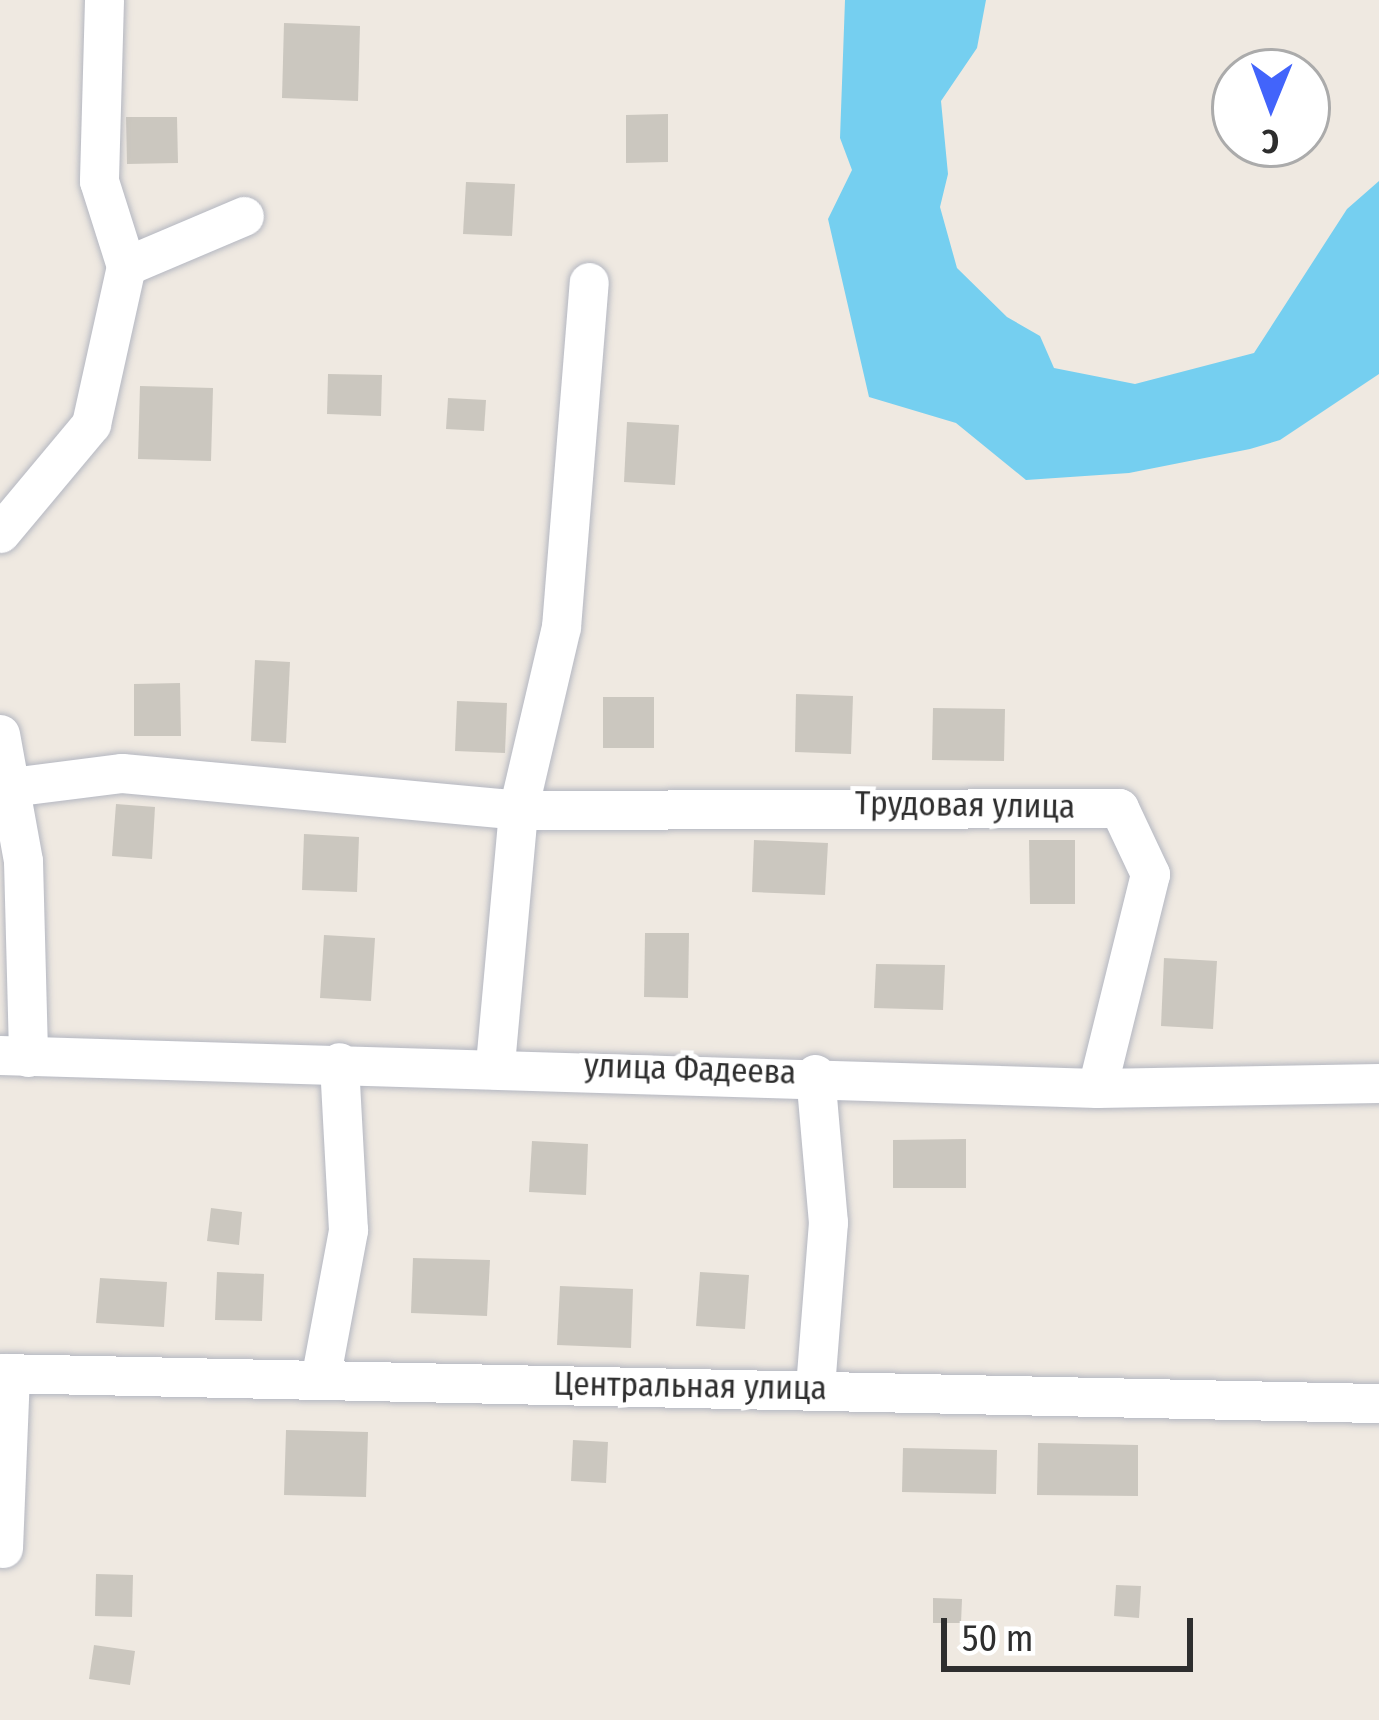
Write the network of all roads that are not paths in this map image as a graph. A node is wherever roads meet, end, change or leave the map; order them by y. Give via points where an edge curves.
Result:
1 (104, 0) edge
2 (244, 216) dead end
3 (126, 266) junction
4 (589, 282) dead end
5 (0, 533) edge
6 (0, 734) edge
7 (10, 787) junction
8 (518, 810) junction
9 (14, 1056) edge
10 (339, 1062) junction
11 (495, 1064) junction
12 (815, 1074) junction
13 (1379, 1083) edge
14 (1097, 1088) junction
15 (5, 1373) edge
16 (320, 1380) junction
17 (815, 1389) junction
18 (1379, 1403) edge
19 (3, 1548) edge

1 - 3 street via 99,181
2 - 3 street
3 - 5 street via 91,424
4 - 8 street via 561,627
6 - 7 street
7 - 8 street, Трудовая улица via 122,773
7 - 9 street via 22,860
8 - 11 street
8 - 14 street, Трудовая улица via 1119,808 1150,874
9 - 10 street, улица Фадеева
10 - 11 street, улица Фадеева
10 - 16 street via 348,1230
11 - 12 street, улица Фадеева
12 - 14 street, улица Фадеева
12 - 17 street via 828,1222
13 - 14 street, улица Фадеева
15 - 16 street, Центральная улица
15 - 19 street
16 - 17 street, Центральная улица
17 - 18 street, Центральная улица

